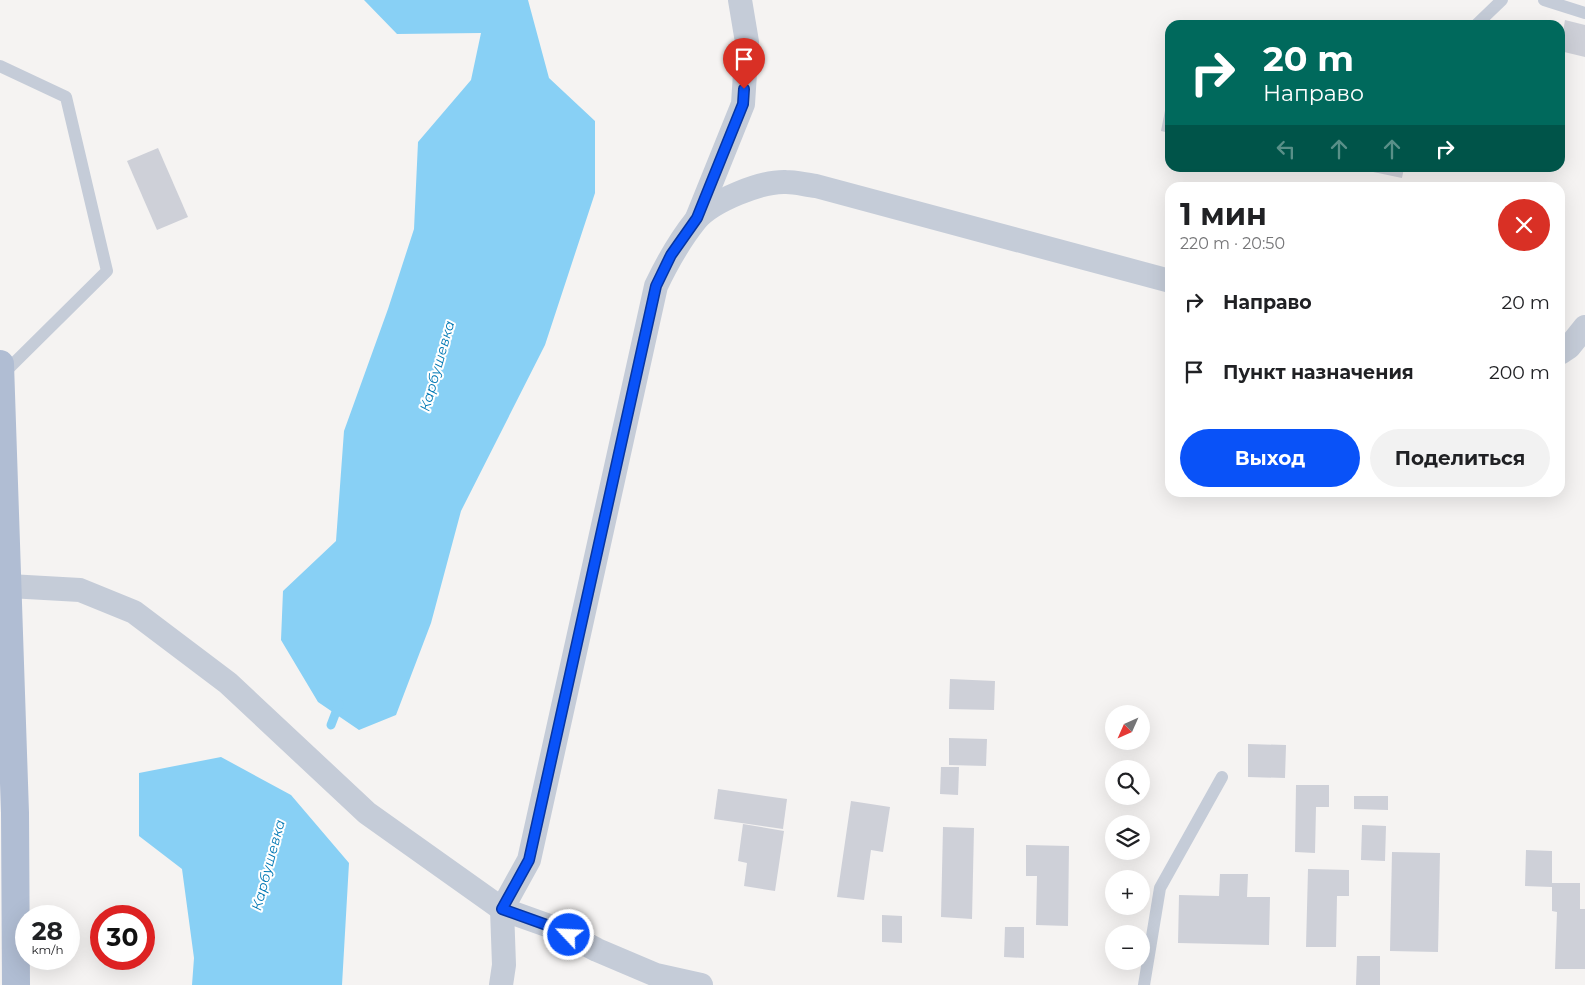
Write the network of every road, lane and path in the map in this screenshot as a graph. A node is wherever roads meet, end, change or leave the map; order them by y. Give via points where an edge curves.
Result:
1 (740, 0) edge
2 (1502, 0) edge
3 (1544, 0) edge
4 (1585, 13) edge
5 (1481, 20) edge
6 (0, 66) edge
7 (697, 218) junction
8 (1165, 280) edge
9 (1585, 326) edge
10 (1565, 350) edge
11 (1, 370) edge
12 (9, 586) junction
13 (1222, 777) dead end
14 (502, 909) junction
15 (16, 985) edge
16 (501, 985) edge
17 (701, 985) edge
18 (1144, 985) edge

1 - 7 street via 747,42 743,104
2 - 5 lane
3 - 4 lane
6 - 11 lane via 66,97 106,271
7 - 8 street via 727,198 757,185 786,182 816,186
7 - 14 street via 671,255 656,286 529,860
9 - 10 street
11 - 12 main road
12 - 14 street via 80,590 134,612 228,683 367,813
12 - 15 main road
13 - 18 lane via 1160,888
14 - 16 street via 504,965
14 - 17 street via 555,928 656,974

